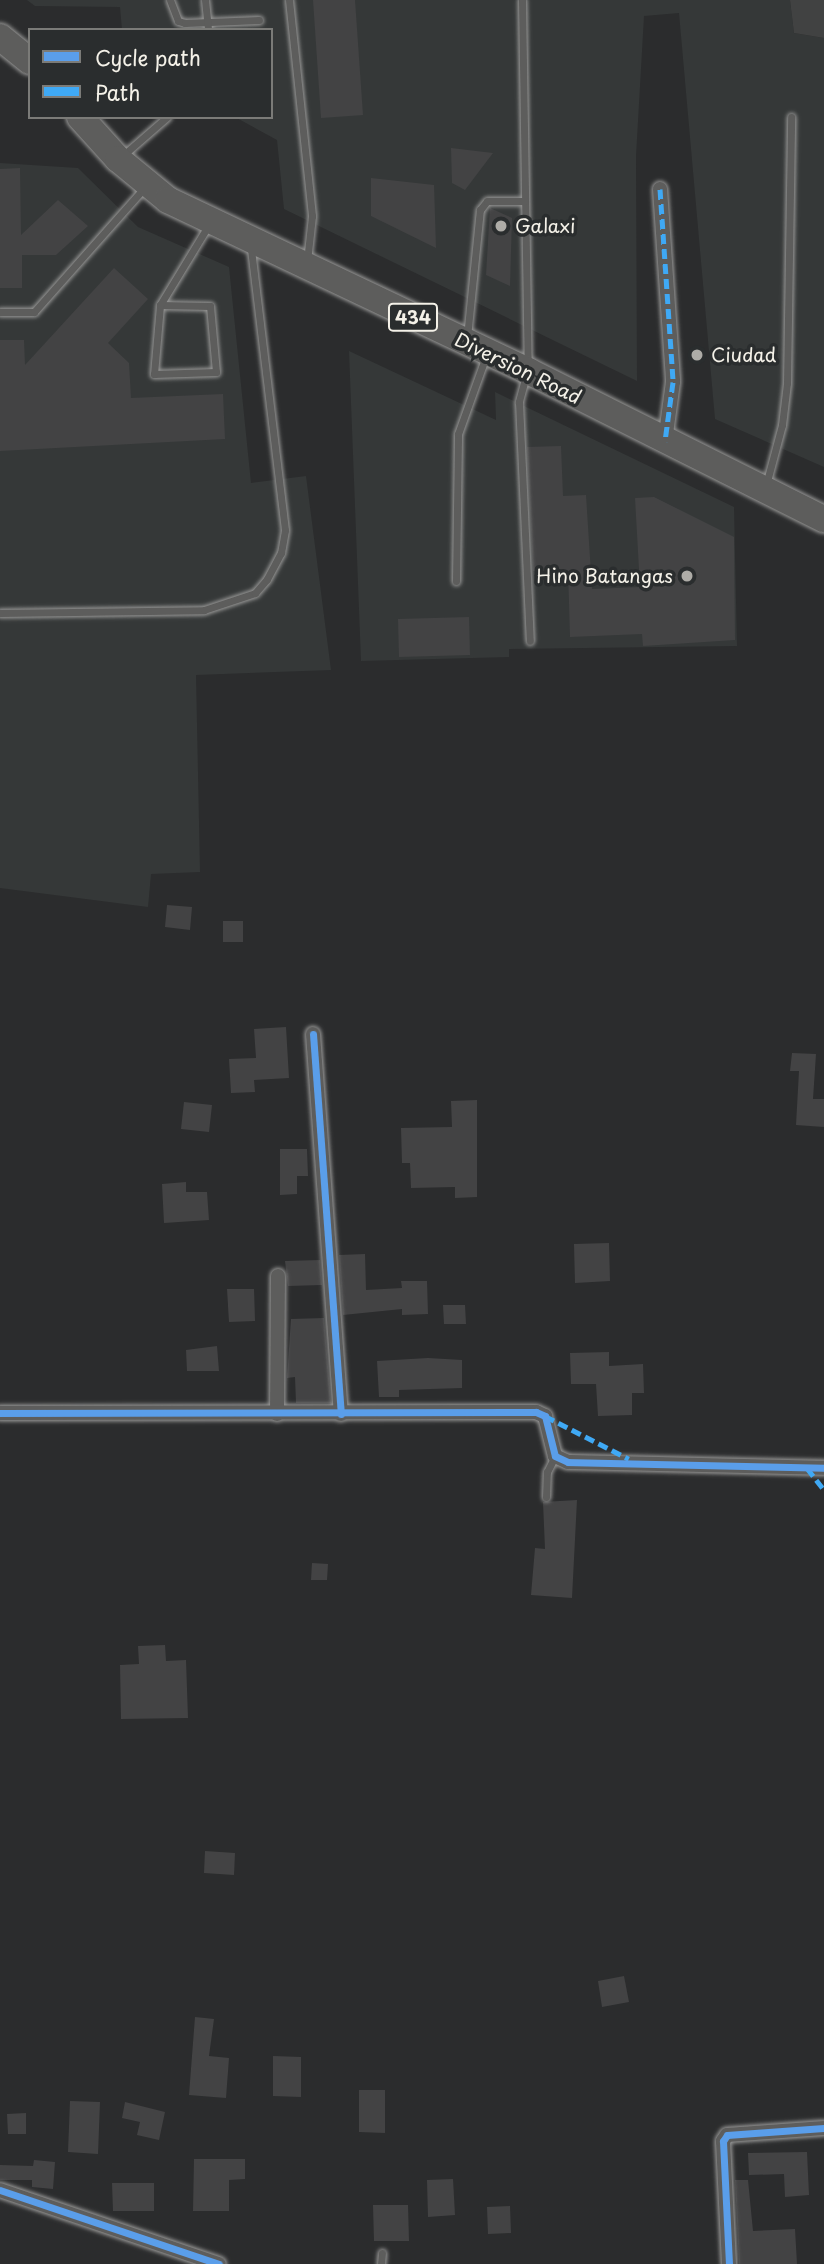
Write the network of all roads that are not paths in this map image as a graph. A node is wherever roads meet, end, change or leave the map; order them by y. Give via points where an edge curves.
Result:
1 (170, 0) edge
2 (205, 0) edge
3 (289, 0) edge
4 (522, 0) edge
5 (259, 20) dead end
6 (208, 26) edge
7 (0, 37) edge
8 (28, 59) edge
9 (791, 117) dead end
10 (82, 119) edge
11 (165, 119) edge
12 (118, 159) junction
13 (147, 184) junction
14 (660, 190) dead end
15 (525, 201) junction
16 (210, 223) junction
17 (250, 243) junction
18 (306, 269) junction
19 (160, 305) junction
20 (0, 312) edge
21 (477, 347) junction
22 (528, 371) junction
23 (665, 441) junction
24 (764, 492) junction
25 (824, 519) edge
26 (456, 582) dead end
27 (0, 613) edge
28 (530, 641) dead end
29 (313, 1034) dead end
30 (278, 1276) dead end
31 (0, 1413) edge
32 (277, 1414) junction
33 (341, 1414) junction
34 (555, 1456) junction
35 (824, 1468) edge
36 (546, 1497) dead end
37 (824, 2128) edge
38 (0, 2190) edge
39 (382, 2253) dead end
40 (219, 2264) edge
41 (381, 2264) edge
42 (729, 2264) edge

1 - 6 lane via 178,21
2 - 6 lane
3 - 18 lane via 312,216
4 - 15 lane
5 - 6 lane
7 - 8 highway
9 - 24 lane via 786,383 782,425
10 - 12 highway, Diversion Road / 434
11 - 12 lane
12 - 13 highway, Diversion Road / 434
13 - 16 highway, Diversion Road / 434
13 - 20 lane via 34,312
14 - 23 street via 673,382
15 - 21 lane via 487,201 480,210
15 - 22 lane
16 - 17 highway, Diversion Road / 434
16 - 19 lane
17 - 18 highway, Diversion Road / 434
17 - 27 lane via 285,530 281,552 267,579 255,593 204,610
18 - 21 highway, Diversion Road / 434
19 - 19 lane via 154,374 216,372 211,306
21 - 22 highway, Diversion Road / 434
21 - 26 lane via 458,434
22 - 23 highway, Diversion Road / 434
22 - 28 lane via 519,402
23 - 24 highway, Diversion Road / 434
24 - 25 highway, Diversion Road / 434
29 - 33 street
30 - 32 street
31 - 32 street
32 - 33 street
33 - 34 street via 536,1412 545,1416
34 - 35 street via 568,1462
34 - 36 lane via 547,1472
37 - 42 street via 727,2134 723,2141
38 - 40 street
39 - 41 lane

